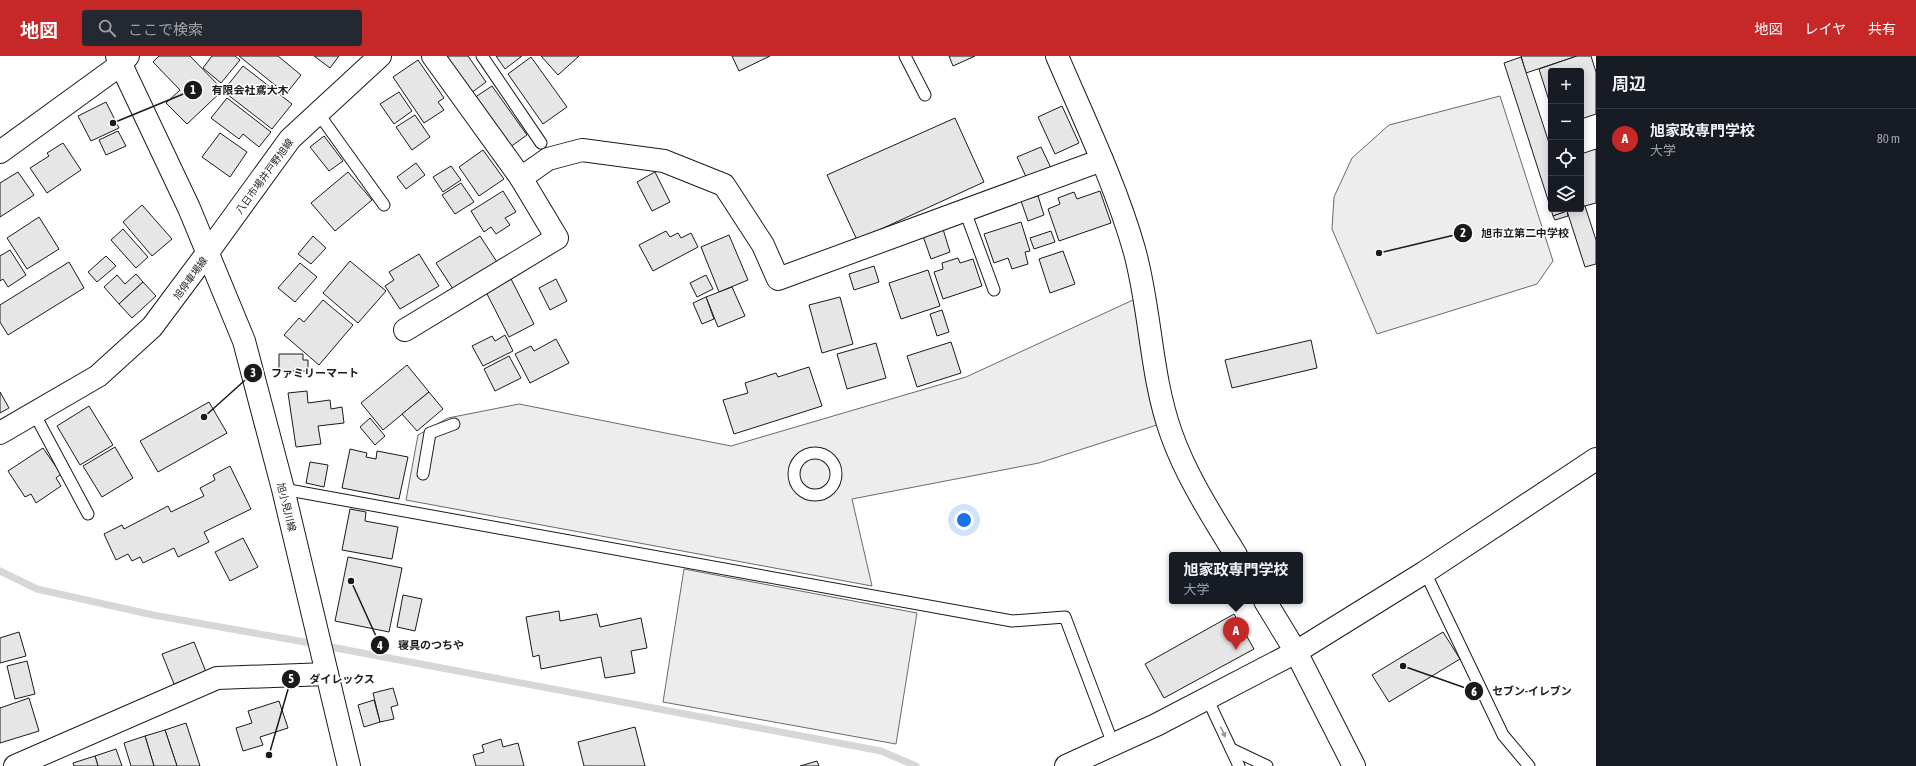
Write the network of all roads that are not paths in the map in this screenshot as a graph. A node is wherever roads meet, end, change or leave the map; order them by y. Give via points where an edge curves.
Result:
1 (380, 56) edge
2 (433, 56) edge
3 (482, 56) edge
4 (905, 56) edge
5 (1057, 56) edge
6 (122, 59) edge
7 (925, 95) dead end
8 (318, 113) junction
9 (541, 143) dead end
10 (0, 152) edge
11 (1102, 160) junction
12 (521, 178) junction
13 (384, 205) dead end
14 (964, 211) junction
15 (208, 252) junction
16 (994, 290) dead end
17 (404, 330) dead end
18 (34, 413) junction
19 (454, 424) dead end
20 (0, 433) edge
21 (1596, 460) edge
22 (423, 474) dead end
23 (283, 489) junction
24 (88, 514) dead end
25 (1234, 552) edge
26 (1425, 572) junction
27 (1267, 604) edge
28 (1296, 652) junction
29 (327, 674) junction
30 (1207, 698) junction
31 (1113, 744) junction
32 (1231, 749) junction
33 (1090, 761) edge
34 (15, 766) edge
35 (349, 766) edge
36 (1066, 766) edge
37 (1239, 766) edge
38 (1267, 766) edge
39 (1354, 766) edge
40 (1529, 766) edge

1 - 8 street, 八日市場井戸野旭線
2 - 12 street
3 - 9 lane
4 - 7 lane
5 - 11 street
6 - 10 street
6 - 15 street, 旭停車場線
8 - 13 lane
8 - 15 street, 八日市場井戸野旭線 via 290,139
11 - 14 street
11 - 25 street via 1134,249 1160,391 1171,433 1190,476
12 - 14 street via 548,159 582,150 664,162 724,185 763,245 778,279
12 - 17 street via 557,238
14 - 16 lane
15 - 18 street, 旭停車場線 via 152,327 98,376
15 - 23 street, 旭小見川線 via 244,341
18 - 20 street, 旭停車場線
18 - 24 lane
19 - 22 lane via 430,433
21 - 26 street
23 - 29 street, 旭小見川線
23 - 31 lane via 1012,621 1065,617
26 - 28 street
26 - 40 lane via 1503,735
27 - 28 street
28 - 30 street
28 - 39 street
29 - 34 street via 217,678
29 - 35 street, 旭小見川線
30 - 31 street
30 -> 32 lane
31 - 33 street
32 - 37 lane
32 - 38 lane
33 - 36 street

